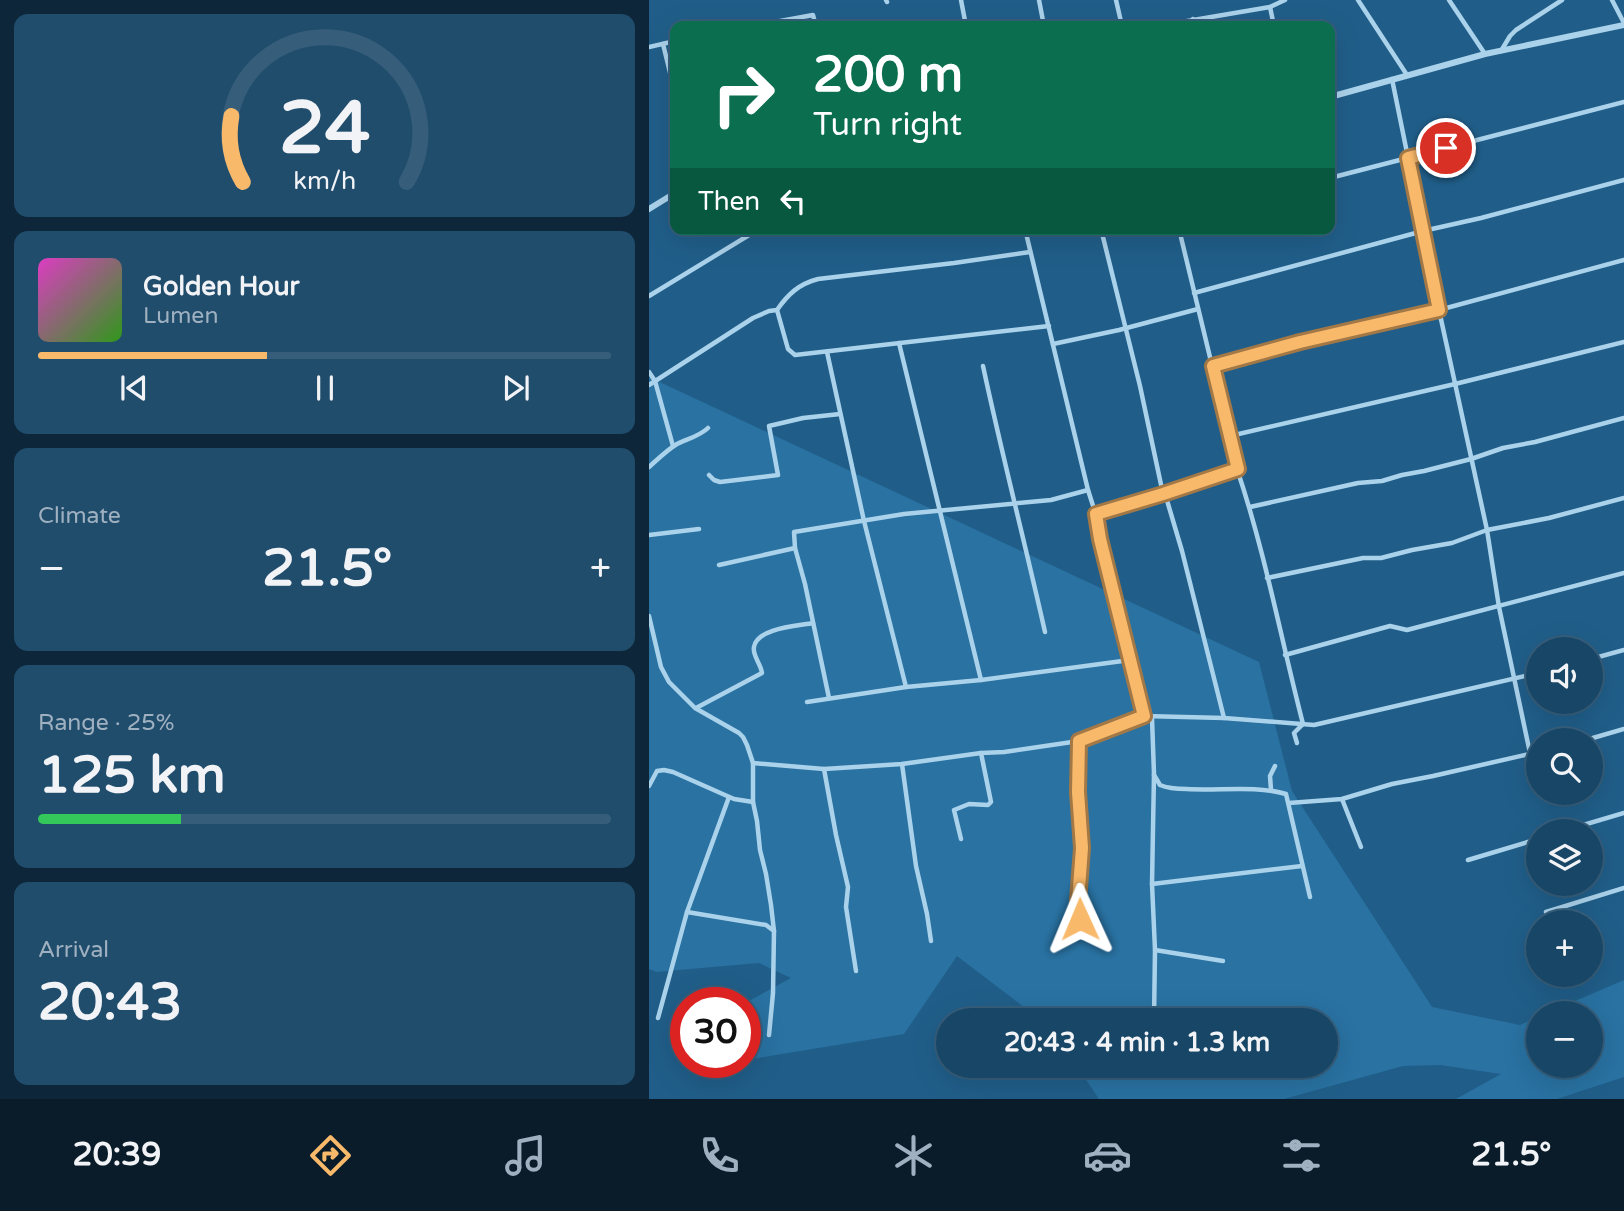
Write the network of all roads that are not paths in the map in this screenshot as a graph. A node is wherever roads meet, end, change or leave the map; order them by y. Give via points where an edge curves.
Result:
1 (961, 0) edge
2 (1039, 0) edge
3 (1116, 0) edge
4 (1285, 0) edge
5 (1358, 0) edge
6 (1449, 0) edge
7 (1562, 0) edge
8 (1612, 0) edge
9 (1270, 7) junction
10 (1193, 19) joint
11 (780, 21) edge
12 (815, 21) edge
13 (965, 21) edge
14 (1043, 21) edge
15 (1121, 21) edge
16 (1183, 21) edge
17 (1273, 21) edge
18 (1624, 24) edge
19 (670, 42) edge
20 (663, 44) junction
21 (649, 47) edge
22 (1500, 52) junction
23 (1485, 54) junction
24 (670, 73) edge
25 (1407, 75) junction
26 (1392, 79) junction
27 (1335, 96) edge
28 (1624, 102) edge
29 (1408, 158) junction
30 (1335, 177) edge
31 (1624, 180) edge
32 (670, 196) edge
33 (649, 209) edge
34 (1423, 231) junction
35 (749, 235) edge
36 (1026, 235) edge
37 (1102, 235) edge
38 (1180, 235) edge
39 (1030, 252) junction
40 (1624, 260) edge
41 (1194, 293) junction
42 (649, 296) edge
43 (1199, 309) junction
44 (777, 310) junction
45 (1439, 310) junction
46 (1049, 326) junction
47 (1125, 329) junction
48 (1624, 342) edge
49 (899, 344) junction
50 (1053, 344) junction
51 (827, 352) junction
52 (983, 366) dead end
53 (1213, 366) junction
54 (649, 372) edge
55 (655, 381) junction
56 (1455, 384) junction
57 (649, 385) edge
58 (840, 414) junction
59 (1624, 418) edge
60 (708, 428) dead end
61 (1230, 436) junction
62 (673, 446) junction
63 (1471, 459) junction
64 (649, 467) edge
65 (1238, 469) junction
66 (709, 475) dead end
67 (1088, 491) junction
68 (1163, 494) junction
69 (1624, 498) edge
70 (1016, 504) junction
71 (1250, 507) junction
72 (941, 511) junction
73 (1096, 514) junction
74 (864, 521) junction
75 (699, 529) dead end
76 (1487, 530) junction
77 (649, 535) edge
78 (795, 548) junction
79 (719, 565) dead end
80 (1624, 573) edge
81 (1267, 578) junction
82 (1499, 607) junction
83 (649, 616) edge
84 (813, 623) junction
85 (650, 628) edge
86 (1045, 632) dead end
87 (1624, 650) edge
88 (1285, 656) junction
89 (1603, 656) edge
90 (1130, 660) junction
91 (1526, 677) edge
92 (981, 680) junction
93 (1515, 680) junction
94 (906, 687) junction
95 (829, 698) junction
96 (807, 702) dead end
97 (695, 708) junction
98 (1144, 716) junction
99 (1152, 718) junction
100 (1224, 718) junction
101 (1303, 723) junction
102 (1624, 729) edge
103 (1526, 734) edge
104 (1603, 735) edge
105 (1079, 741) junction
106 (1297, 743) dead end
107 (981, 753) junction
108 (1526, 754) edge
109 (753, 763) junction
110 (902, 764) junction
111 (1275, 766) dead end
112 (824, 769) junction
113 (1154, 774) junction
114 (649, 786) edge
115 (1271, 790) junction
116 (729, 797) junction
117 (1342, 799) junction
118 (753, 802) junction
119 (1289, 803) junction
120 (1624, 813) edge
121 (1603, 819) edge
122 (961, 839) dead end
123 (1526, 843) edge
124 (1361, 847) dead end
125 (1468, 860) dead end
126 (1302, 866) junction
127 (1152, 884) junction
128 (1624, 888) edge
129 (1310, 897) dead end
130 (1552, 910) edge
131 (687, 912) junction
132 (774, 931) junction
133 (1082, 938) dead end
134 (931, 941) dead end
135 (1155, 950) junction
136 (1223, 961) dead end
137 (856, 971) dead end
138 (1154, 1008) edge
139 (658, 1018) dead end
140 (769, 1035) dead end

1 - 13 street
2 - 14 street
3 - 15 street
4 - 9 street
5 - 25 street
6 - 23 street
7 - 22 street via 1510,36
8 - 18 street
9 - 10 street
9 - 17 street
10 - 16 street
11 - 12 street via 813,15
18 - 22 street
19 - 20 street
20 - 21 street
20 - 24 street
22 - 23 street
23 - 25 street
25 - 26 street
26 - 27 street
26 - 29 street
28 - 29 street
29 - 30 street
29 - 34 street
31 - 34 street
32 - 33 street
34 - 41 street
34 - 45 street
35 - 42 street
36 - 39 street
37 - 47 street
38 - 41 street
39 - 44 street via 818,279 790,293
39 - 46 street
40 - 45 street
41 - 43 street
43 - 47 street
43 - 53 street
44 - 51 street via 791,353
44 - 55 street via 753,318
45 - 53 street
45 - 56 street
46 - 49 street
46 - 50 street
47 - 50 street
47 - 68 street
48 - 56 street
49 - 51 street
49 - 72 street
50 - 67 street
51 - 58 street
52 - 70 street
53 - 61 street
54 - 55 street
55 - 57 street
55 - 62 street
56 - 61 street
56 - 63 street
58 - 66 street via 769,426 778,475 720,482
58 - 74 street
59 - 63 street
60 - 62 street
61 - 65 street
62 - 64 street
63 - 71 street
63 - 76 street
65 - 68 street
65 - 71 street
67 - 70 street
67 - 73 street
68 - 73 street
68 - 100 street
69 - 76 street
70 - 72 street
70 - 86 street
71 - 81 street
72 - 74 street
72 - 92 street
73 - 90 street
74 - 78 street via 794,533
74 - 94 street
75 - 77 street
76 - 81 street via 1452,543
76 - 82 street
78 - 79 street
78 - 84 street
80 - 82 street
81 - 88 street
82 - 88 street via 1407,629 1390,626
82 - 93 street
83 - 85 street
84 - 95 street
84 - 97 street via 768,632 753,649 762,673
85 - 97 street via 664,675
87 - 89 street
88 - 101 street
90 - 92 street
90 - 98 street
91 - 93 street
92 - 94 street
93 - 101 street via 1327,722
93 - 103 street
94 - 95 street
95 - 96 street
97 - 109 street via 743,737
98 - 99 street
98 - 105 street
99 - 100 street
99 - 113 street
100 - 101 street
101 - 106 street via 1294,733
102 - 104 street
105 - 107 street
105 - 133 street
107 - 110 street
107 - 122 street via 991,802 954,810
108 - 117 street
109 - 112 street
109 - 118 street
110 - 112 street
110 - 134 street
111 - 115 street
112 - 137 street via 848,887 846,907
113 - 115 street via 1167,788
113 - 127 street
114 - 116 street via 657,771 664,770
115 - 119 street via 1286,794
116 - 118 street
116 - 131 street
117 - 119 street
117 - 124 street
118 - 132 street
119 - 126 street
120 - 121 street
123 - 125 street
126 - 127 street
126 - 129 street
127 - 135 street
128 - 130 street
131 - 132 street via 766,925
131 - 139 street
132 - 140 street
135 - 136 street
135 - 138 street

